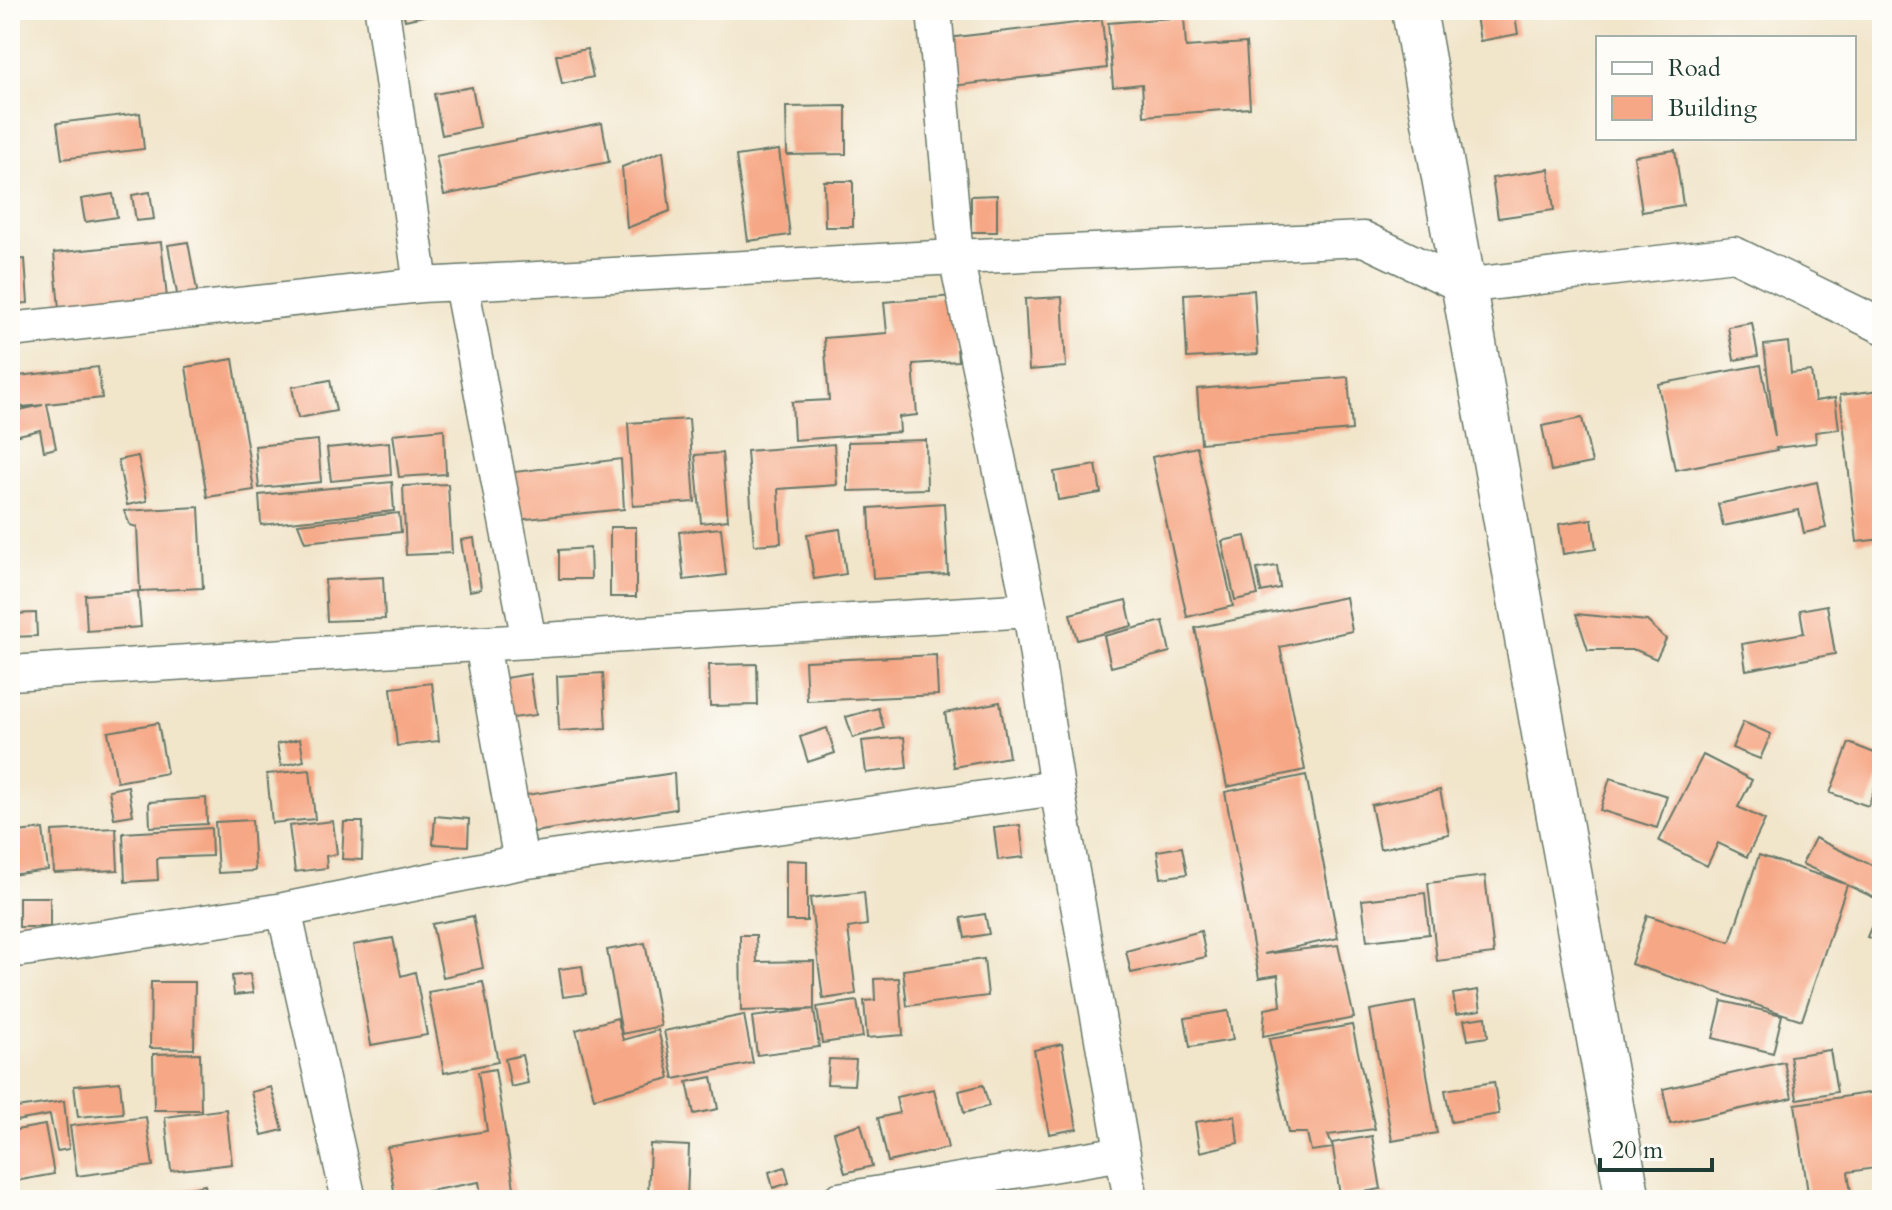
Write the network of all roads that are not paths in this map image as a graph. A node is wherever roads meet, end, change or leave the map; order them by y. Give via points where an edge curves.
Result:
1 (382, 10) edge
2 (934, 10) edge
3 (1414, 10) edge
4 (956, 257) junction
5 (461, 284) junction
6 (421, 285) junction
7 (1463, 286) junction
8 (1882, 326) edge
9 (10, 330) edge
10 (1030, 610) junction
11 (529, 641) junction
12 (482, 644) junction
13 (10, 673) edge
14 (1057, 788) junction
15 (521, 862) junction
16 (284, 910) junction
17 (10, 951) edge
18 (1123, 1153) junction
19 (349, 1200) edge
20 (839, 1200) edge
21 (1131, 1200) edge
22 (1628, 1200) edge

1 - 6 street
2 - 4 street
3 - 7 street
4 - 5 street
4 - 7 street via 1364,239
4 - 10 street
5 - 6 street
5 - 11 street
6 - 9 street
7 - 8 street via 1734,254
7 - 22 street
10 - 11 street
10 - 14 street
11 - 12 street
12 - 13 street
12 - 15 street
14 - 15 street
14 - 18 street
15 - 16 street
16 - 17 street
16 - 19 street
18 - 20 street
18 - 21 street

